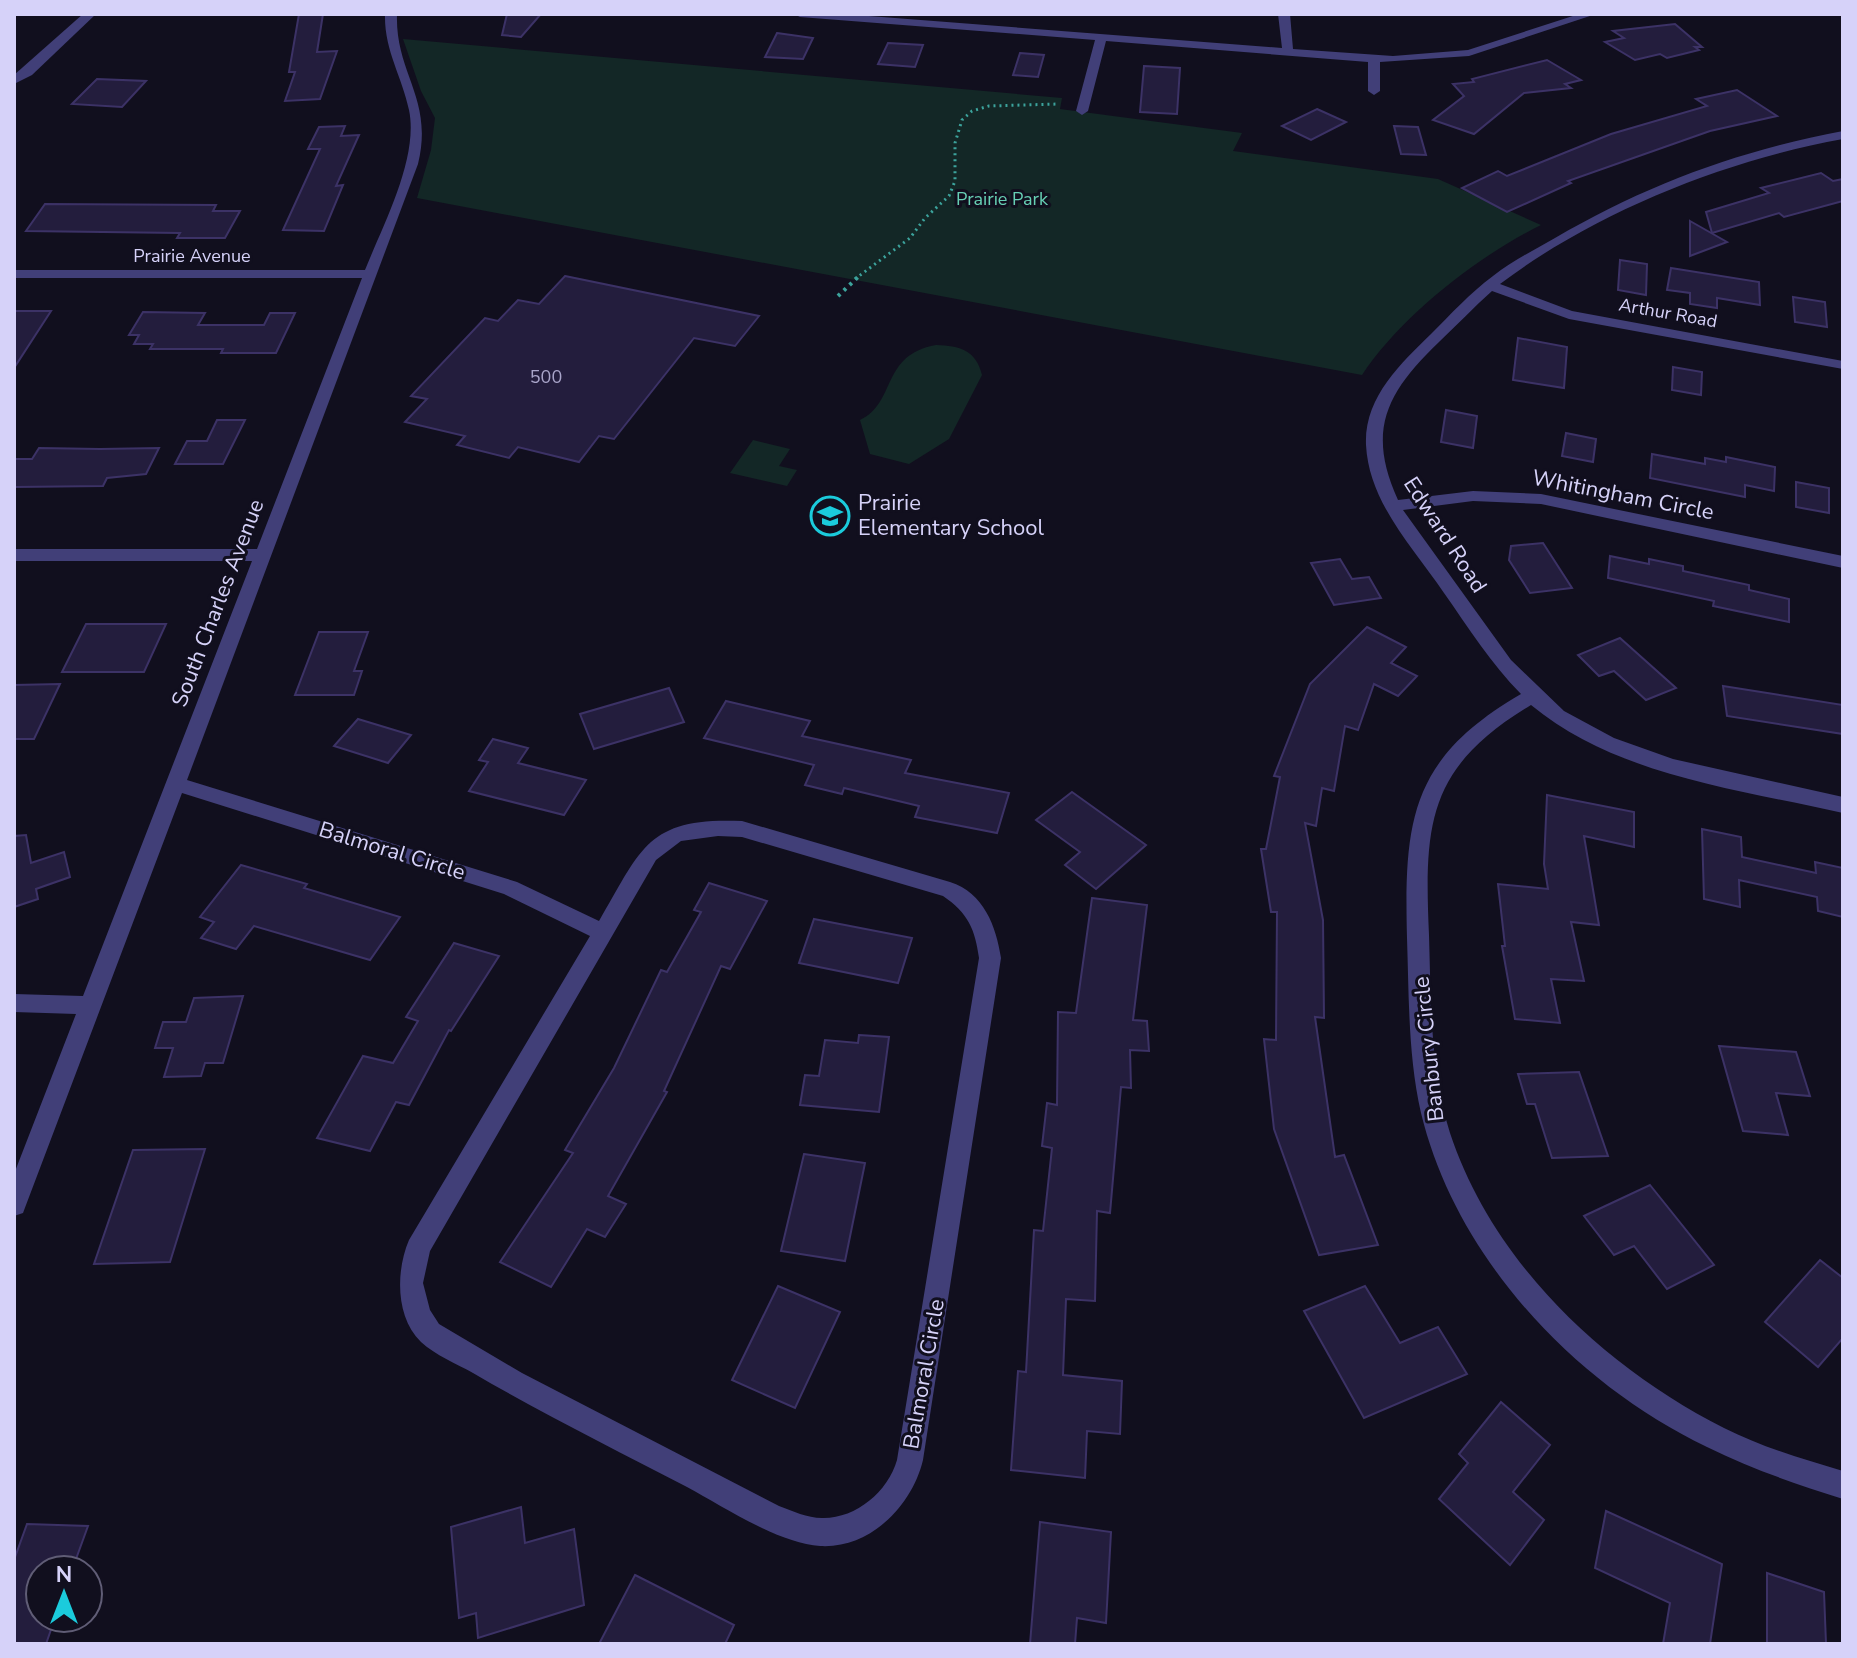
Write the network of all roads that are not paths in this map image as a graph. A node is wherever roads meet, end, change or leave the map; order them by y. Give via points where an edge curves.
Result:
1 (90, 14) edge
2 (391, 14) edge
3 (800, 14) edge
4 (1284, 14) edge
5 (1590, 14) edge
6 (1101, 38) junction
7 (1288, 53) junction
8 (1374, 60) junction
9 (14, 80) edge
10 (1374, 91) dead end
11 (1082, 111) dead end
12 (1843, 135) edge
13 (14, 274) edge
14 (370, 274) junction
15 (1490, 285) junction
16 (1843, 365) edge
17 (1392, 506) junction
18 (14, 555) edge
19 (261, 555) junction
20 (1843, 562) edge
21 (1532, 696) junction
22 (175, 784) junction
23 (1843, 805) edge
24 (603, 933) junction
25 (14, 1003) edge
26 (90, 1005) junction
27 (14, 1205) edge
28 (1843, 1485) edge

1 - 9 street
2 - 14 street, South Charles Avenue via 393,53 415,110 417,134 406,182
3 - 6 street
4 - 7 street
5 - 8 street via 1469,53
6 - 7 street
6 - 11 street
7 - 8 street
8 - 10 street
12 - 15 street, Edward Road via 1770,152 1649,194 1576,230
13 - 14 street, Prairie Avenue
14 - 19 street, South Charles Avenue
15 - 16 street, Arthur Road via 1569,315
15 - 17 street, Edward Road via 1400,373 1378,411 1373,446
17 - 20 street, Whitingham Circle via 1516,496
17 - 21 street, Edward Road
18 - 19 street
19 - 22 street, South Charles Avenue
21 - 23 street, Edward Road via 1615,747
21 - 28 street, Banbury Circle via 1498,713 1456,750 1426,804 1418,845 1423,1039 1429,1096 1449,1165 1496,1251 1543,1308 1617,1375 1689,1424 1743,1451
22 - 24 street, Balmoral Circle via 510,888
22 - 26 street, South Charles Avenue
24 - 24 street, Balmoral Circle via 649,854 676,834 718,828 742,829 935,884 964,899 985,924 990,958 915,1433 906,1474 891,1498 853,1527 820,1532 774,1518 513,1382 430,1333 418,1315 411,1283 418,1248
25 - 26 street
26 - 27 street, South Charles Avenue

